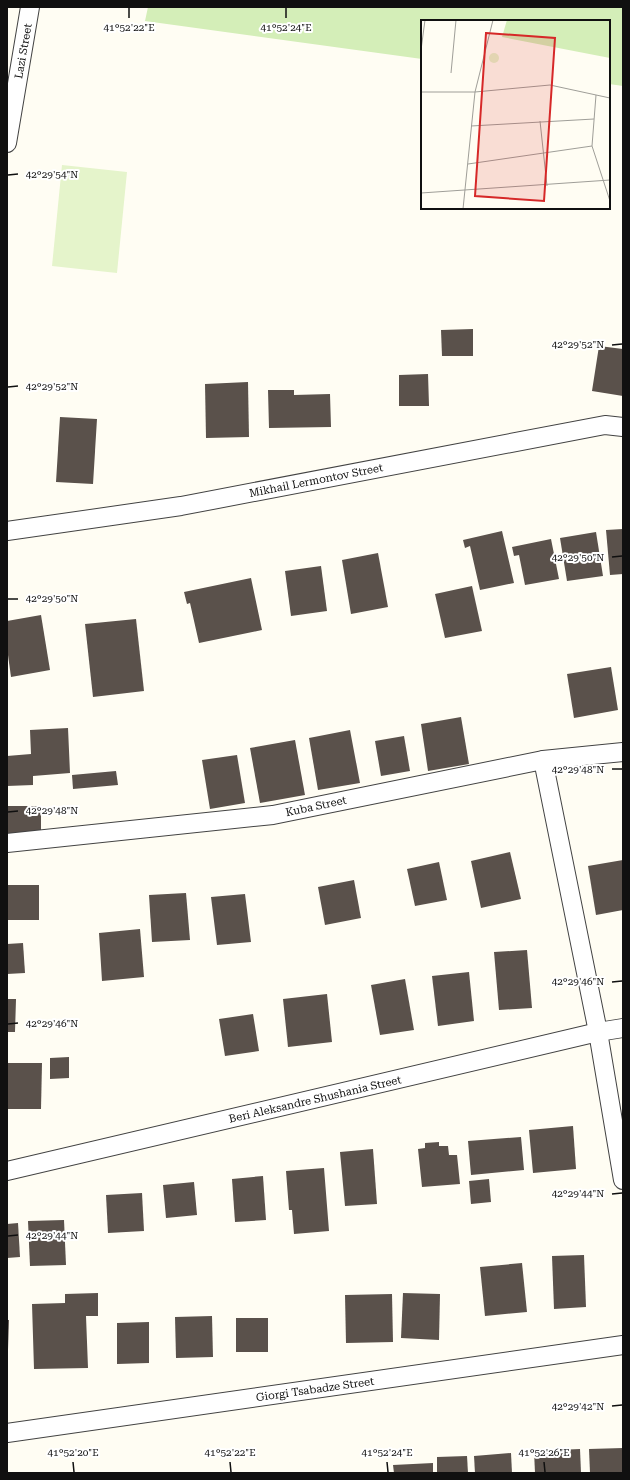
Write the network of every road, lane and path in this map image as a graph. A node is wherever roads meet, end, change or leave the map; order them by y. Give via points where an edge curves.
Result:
1 (30, 7) edge
2 (7, 143) edge
3 (623, 428) edge
4 (7, 531) edge
5 (623, 752) edge
6 (543, 760) junction
7 (7, 843) edge
8 (623, 1028) edge
9 (598, 1032) junction
10 (7, 1171) edge
11 (623, 1180) edge
12 (623, 1345) edge
13 (7, 1433) edge

1 - 2 street, Lazi Street
3 - 4 street, Mikhail Lermontov Street via 605,425 181,506
5 - 6 street, Kuba Street
6 - 7 street, Kuba Street via 273,815
6 - 9 street
8 - 9 street, Beri Aleksandre Shushania Street
9 - 10 street, Beri Aleksandre Shushania Street
9 - 11 street
12 - 13 street, Giorgi Tsabadze Street

